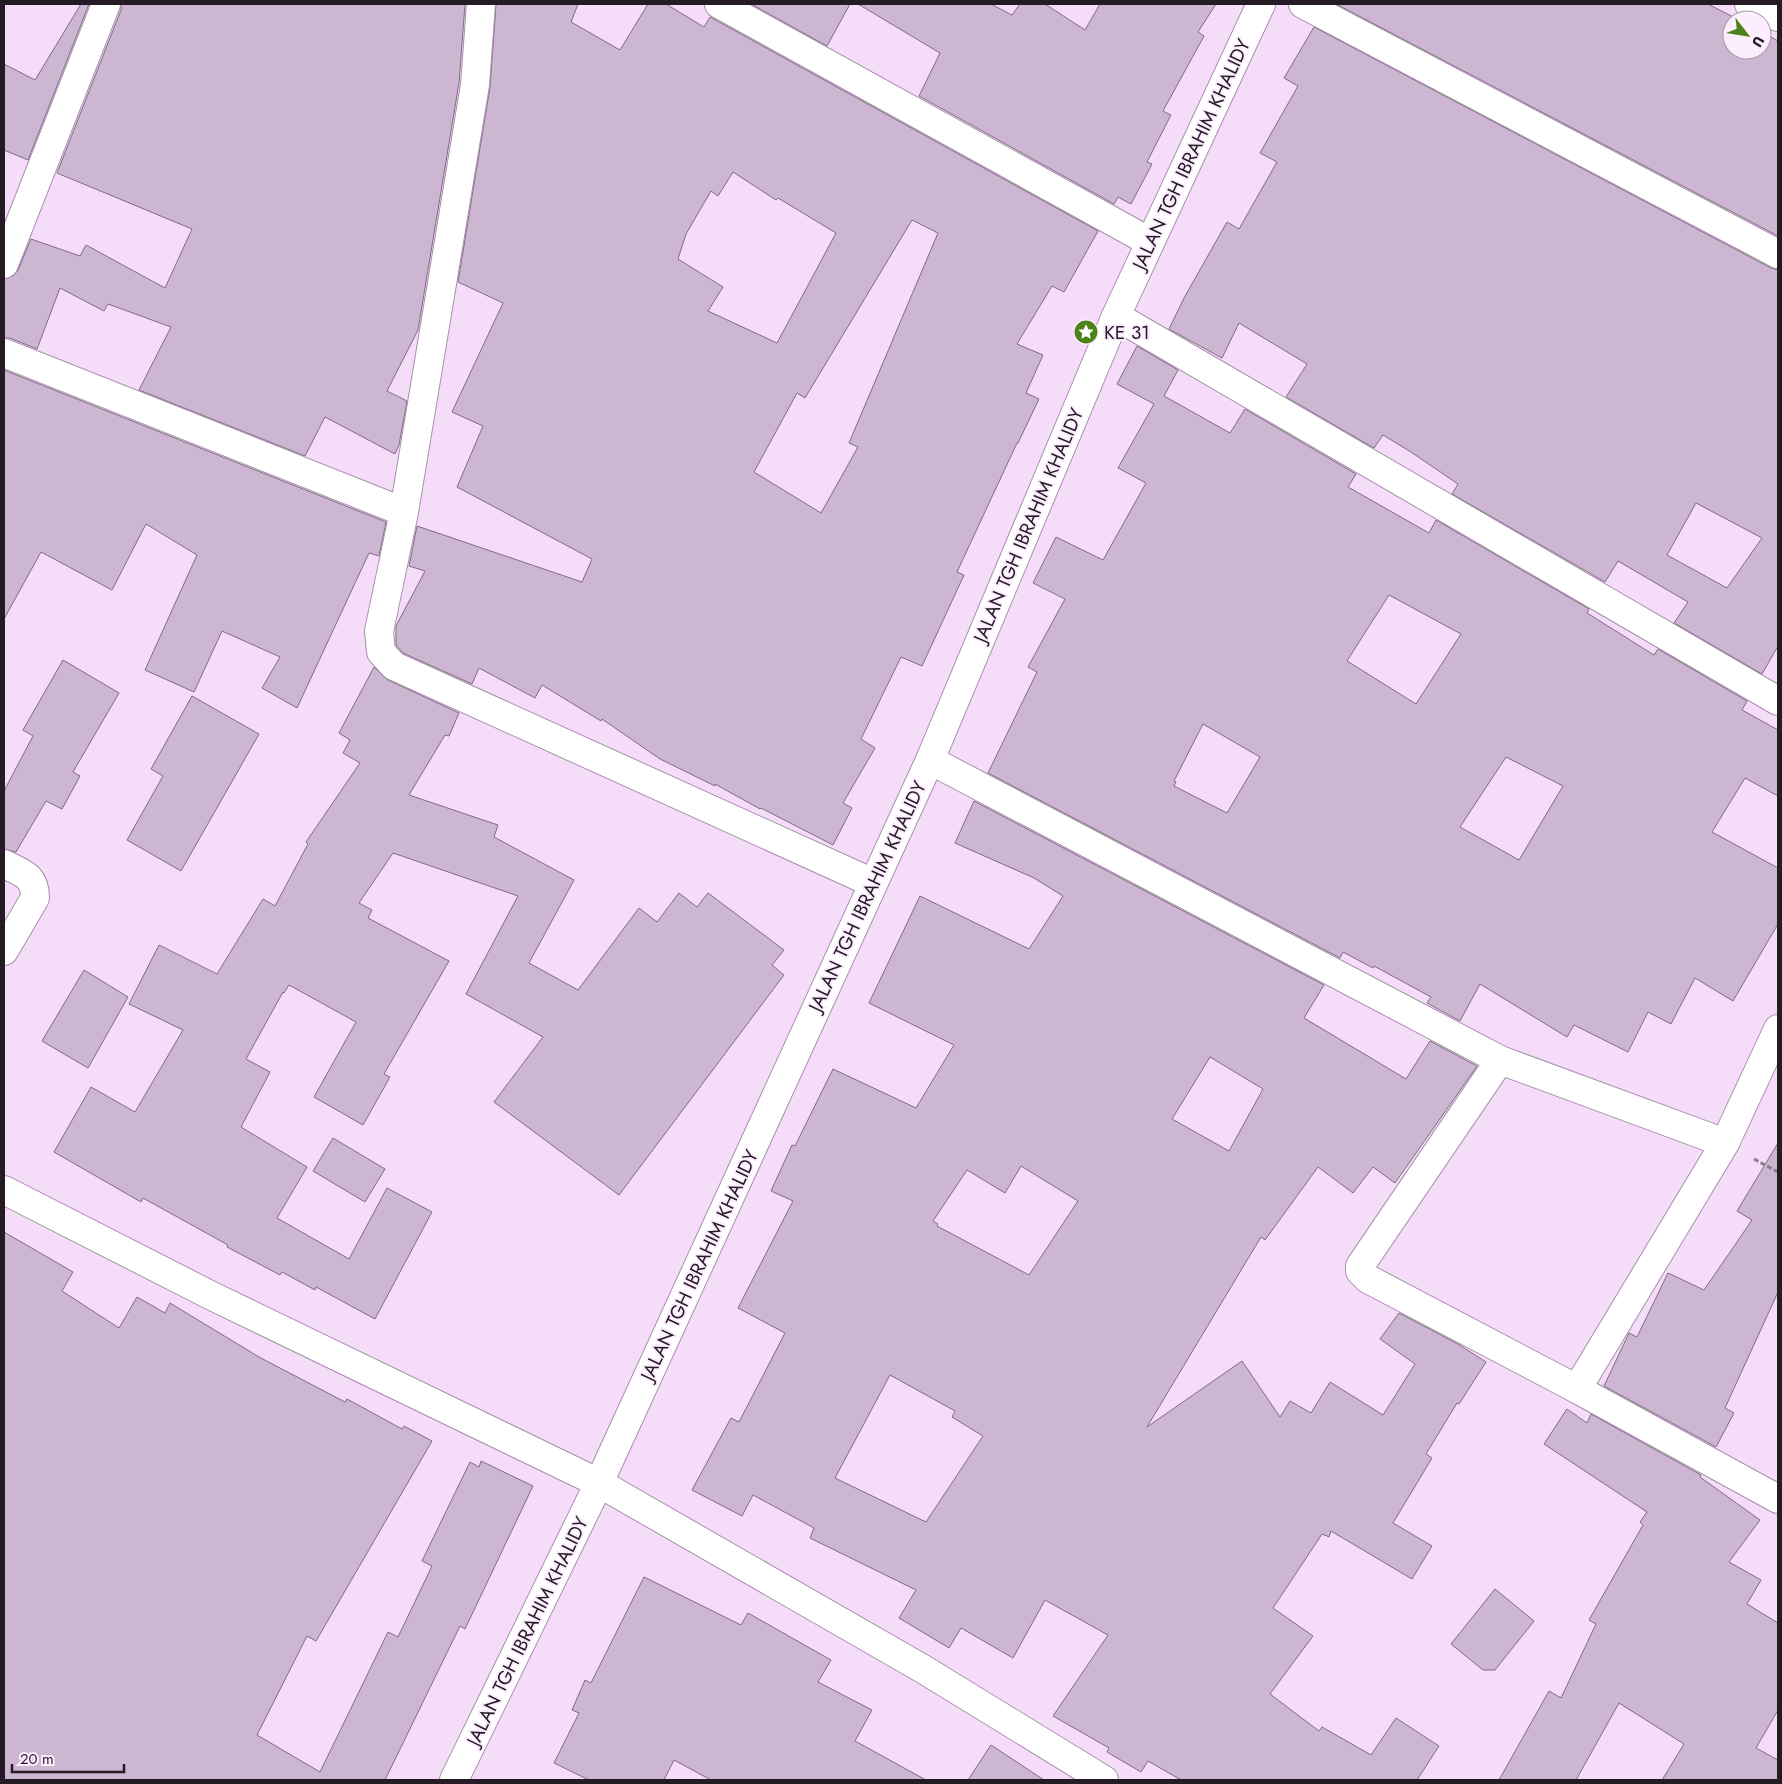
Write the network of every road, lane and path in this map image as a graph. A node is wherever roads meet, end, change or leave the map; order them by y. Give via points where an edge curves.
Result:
1 (106, 4) edge
2 (481, 4) edge
3 (719, 4) edge
4 (1261, 4) edge
5 (1303, 4) edge
6 (1749, 4) edge
7 (1778, 17) edge
8 (1150, 242) junction
9 (1778, 254) edge
10 (4, 264) edge
11 (1116, 316) junction
12 (4, 353) edge
13 (404, 512) junction
14 (1778, 701) edge
15 (930, 760) junction
16 (4, 864) edge
17 (872, 883) junction
18 (4, 951) edge
19 (1778, 1029) edge
20 (1500, 1060) junction
21 (1725, 1143) junction
22 (4, 1190) edge
23 (1576, 1389) junction
24 (599, 1483) junction
25 (1778, 1499) edge
26 (454, 1780) edge
27 (1104, 1780) edge

1 - 10 street
2 - 13 street via 475,85
3 - 8 street
4 - 8 street, JALAN TGH IBRAHIM KHALIDY
5 - 9 street
6 - 7 street
8 - 11 street, JALAN TGH IBRAHIM KHALIDY
11 - 14 street
11 - 15 street, JALAN TGH IBRAHIM KHALIDY
12 - 13 street
13 - 17 street via 379,631 381,652 394,666
15 - 17 street, JALAN TGH IBRAHIM KHALIDY
15 - 20 street
16 - 18 street via 22,872 35,888 35,898
17 - 24 street, JALAN TGH IBRAHIM KHALIDY
19 - 21 street
20 - 21 street
20 - 23 street via 1360,1266 1360,1271 1368,1279
21 - 23 street
22 - 24 street via 212,1296
23 - 25 street
24 - 26 street, JALAN TGH IBRAHIM KHALIDY
24 - 27 street via 924,1669

